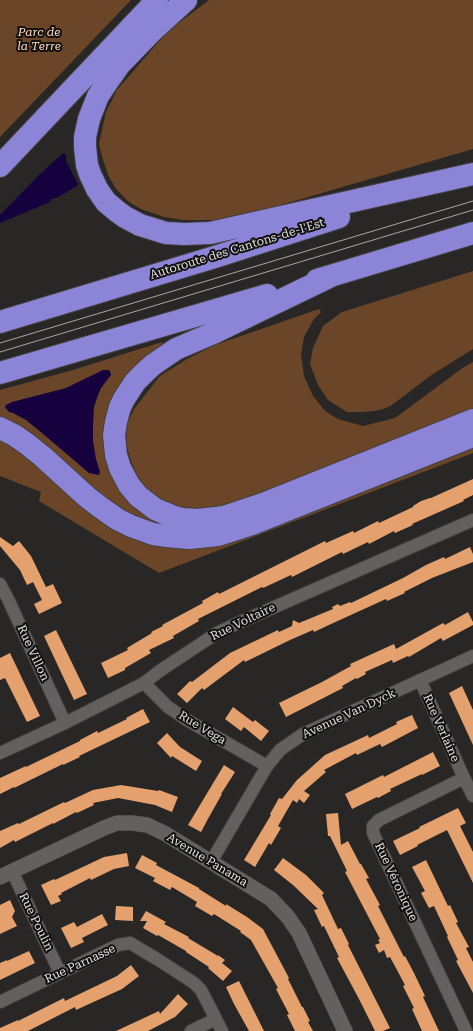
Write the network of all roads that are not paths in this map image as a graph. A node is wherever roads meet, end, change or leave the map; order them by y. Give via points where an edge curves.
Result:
1 (157, 0) edge
2 (186, 0) edge
3 (0, 166) edge
4 (473, 174) edge
5 (473, 233) edge
6 (331, 276) junction
7 (0, 322) edge
8 (0, 373) edge
9 (473, 420) edge
10 (0, 428) edge
11 (473, 436) edge
12 (473, 520) edge
13 (0, 584) edge
14 (473, 656) edge
15 (420, 680) junction
16 (144, 683) junction
17 (65, 723) junction
18 (0, 753) edge
19 (267, 766) junction
20 (464, 778) junction
21 (473, 796) edge
22 (211, 862) junction
23 (6, 874) edge
24 (60, 973) junction
25 (0, 1002) edge
26 (216, 1019) junction
27 (191, 1031) edge
28 (222, 1031) edge
29 (345, 1031) edge
30 (466, 1031) edge

1 - 3 highway
2 - 4 highway via 120,64 100,93 89,119 85,147 90,174 106,202 125,217 166,233 210,234
4 - 7 highway, Autoroute des Cantons-de-l'Est via 218,256
5 - 6 highway
6 - 8 highway
6 - 9 highway via 176,350 160,359 131,387 120,407 114,435 120,468 138,496 155,509 182,519 224,517 263,504
10 - 11 highway via 27,444 87,497 117,519 153,534 189,538 218,535 252,524
12 - 16 street, Rue Voltaire via 217,633
13 - 17 street, Rue Villon
14 - 15 street, Avenue Van Dyck
15 - 19 street, Avenue Van Dyck via 303,734 280,750
15 - 20 street, Rue Verlaine
16 - 17 street, Rue Voltaire
16 - 19 street, Rue Vega via 168,707 187,720
17 - 18 street, Rue Voltaire
19 - 22 street, Avenue Van Dyck
20 - 21 street, Rue Verlaine
20 - 30 street, Rue Véronique via 379,820 374,826 373,833
22 - 23 street, Avenue Panama via 147,825 117,823
22 - 29 street, Avenue Panama via 271,899 288,917
23 - 24 street, Rue Poulin
24 - 25 street, Rue Parnasse
24 - 26 street, Rue Parnasse via 118,945 130,943 202,990
26 - 27 street
26 - 28 street, Rue Parnasse

